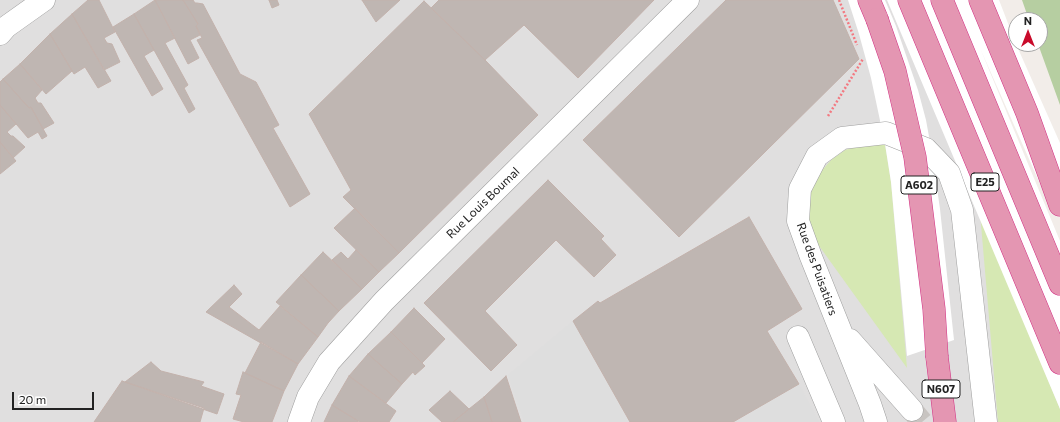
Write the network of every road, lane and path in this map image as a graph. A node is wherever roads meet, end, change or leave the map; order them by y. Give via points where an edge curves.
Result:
1 (44, 0) edge
2 (688, 0) edge
3 (869, 0) edge
4 (909, 0) edge
5 (942, 0) edge
6 (981, 2) edge
7 (2, 27) edge
8 (1027, 113) junction
9 (1060, 173) edge
10 (1060, 205) edge
11 (1060, 284) edge
12 (839, 327) junction
13 (798, 336) dead end
14 (937, 356) junction
15 (1060, 363) edge
16 (912, 410) tunnel mouth
17 (299, 422) edge
18 (834, 422) edge
19 (876, 422) edge
20 (936, 422) edge
21 (945, 422) edge
22 (986, 422) edge

1 - 7 street
2 - 17 street, Rue Louis Boumal via 384,301 329,362 308,397
3 - 14 highway, A602, bridge via 895,71 915,157 934,309
4 - 15 highway, E25
5 - 11 highway, E25
6 - 8 highway
8 - 9 highway
8 - 10 highway
12 - 16 street
12 - 19 street, Rue des Puisatiers
12 - 22 street, Rue des Puisatiers via 798,221 800,189 817,156 842,138 886,132 926,149 949,173 962,210
13 - 18 street
14 - 20 highway, A602
14 - 21 highway, N607

